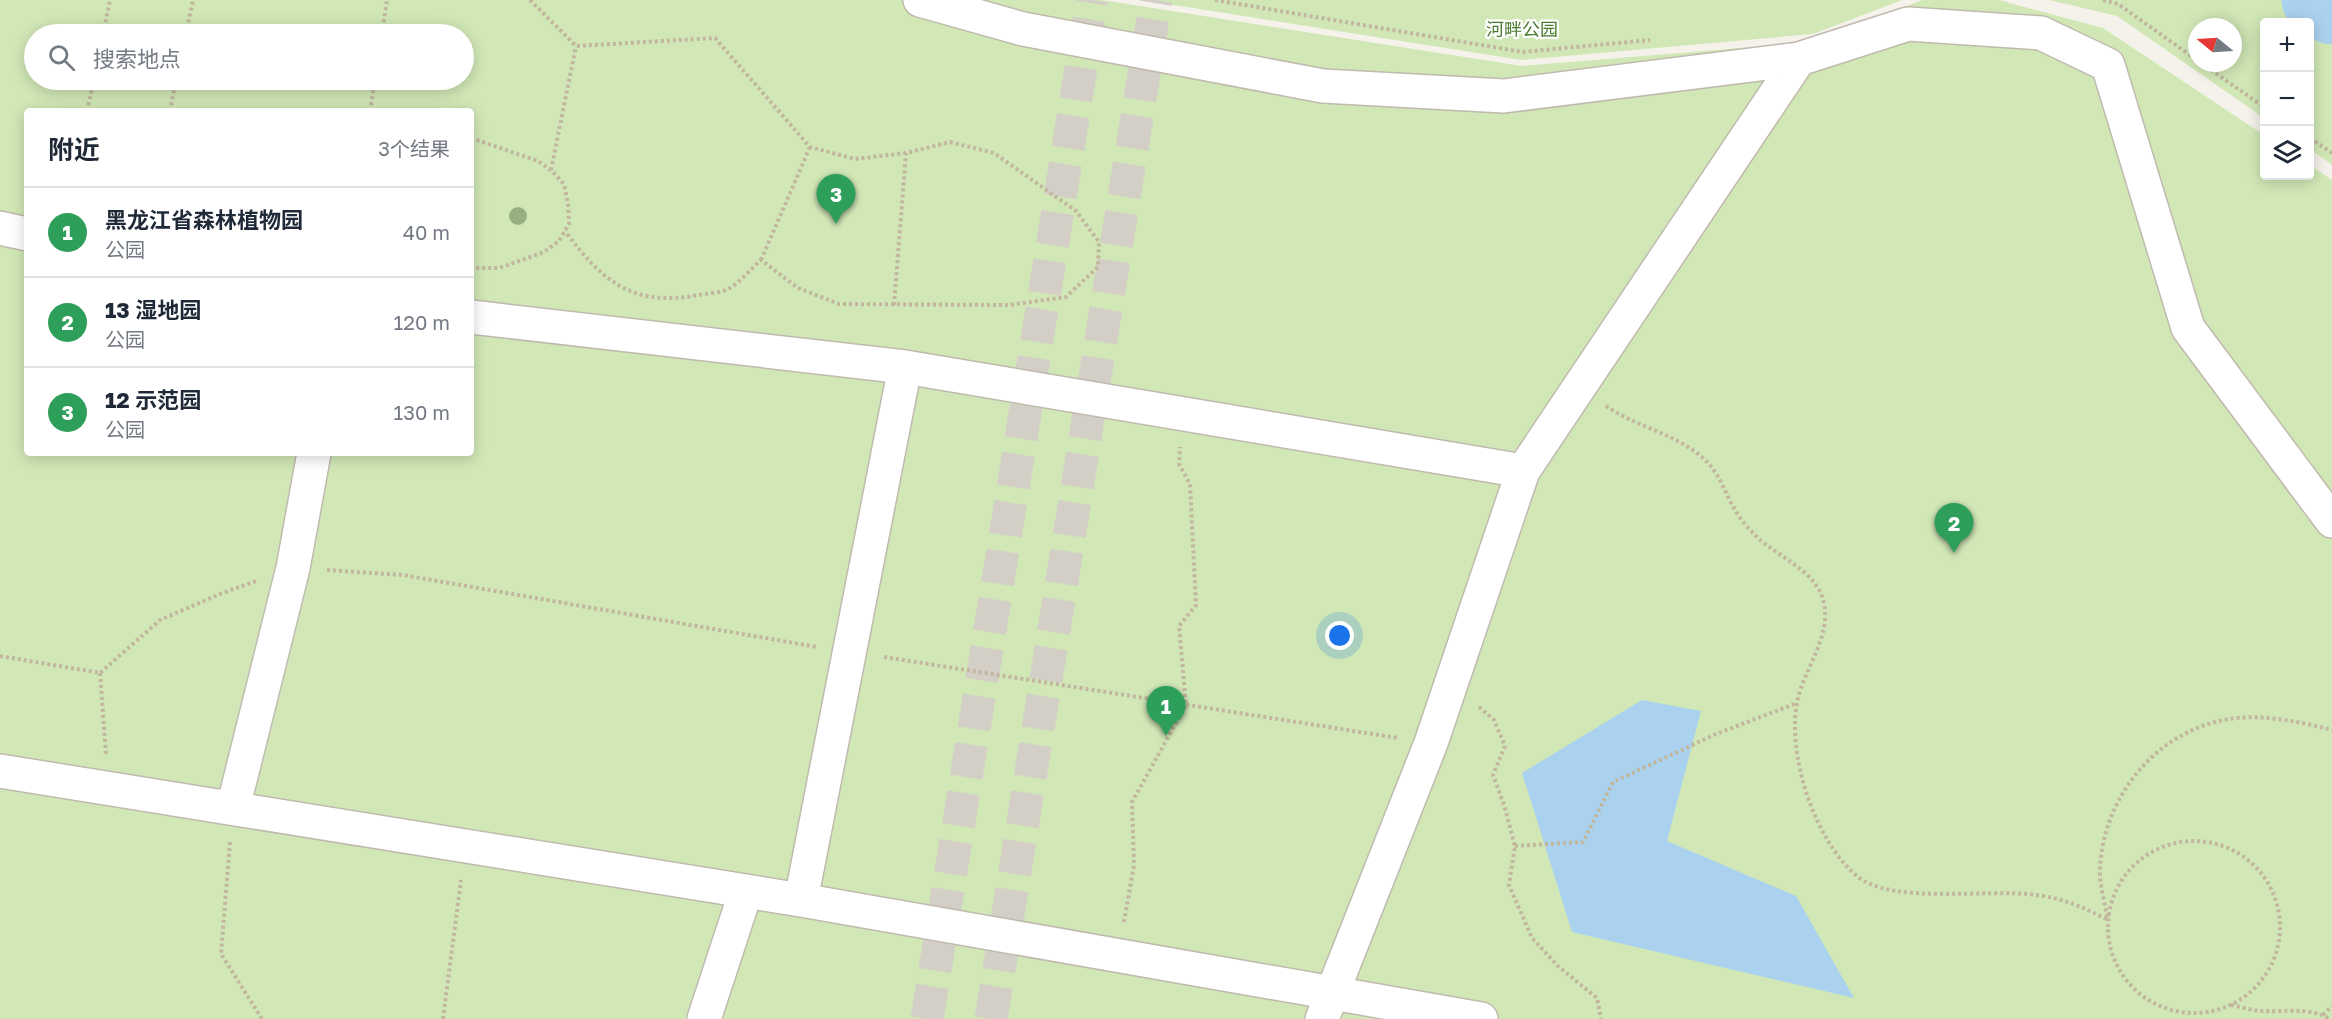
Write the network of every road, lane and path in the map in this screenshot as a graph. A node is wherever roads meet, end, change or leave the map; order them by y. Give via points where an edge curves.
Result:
1 (110, 0) edge
2 (193, 0) edge
3 (387, 0) edge
4 (530, 0) edge
5 (920, 0) edge
6 (1215, 0) edge
7 (2103, 0) edge
8 (105, 24) edge
9 (188, 24) edge
10 (383, 24) edge
11 (1661, 39) dead end
12 (576, 46) junction
13 (2188, 54) edge
14 (1799, 59) junction
15 (2215, 72) edge
16 (92, 90) edge
17 (174, 90) edge
18 (373, 90) edge
19 (2260, 104) edge
20 (88, 108) edge
21 (171, 108) edge
22 (370, 108) edge
23 (474, 139) edge
24 (2314, 141) edge
25 (810, 147) junction
26 (906, 153) junction
27 (2332, 153) edge
28 (551, 170) junction
29 (0, 228) edge
30 (565, 231) junction
31 (24, 233) edge
32 (760, 260) junction
33 (474, 268) edge
34 (894, 305) junction
35 (474, 317) edge
36 (905, 367) junction
37 (1579, 388) junction
38 (1182, 414) junction
39 (313, 456) edge
40 (1523, 471) junction
41 (2332, 521) edge
42 (293, 568) junction
43 (849, 652) junction
44 (0, 656) edge
45 (99, 673) junction
46 (1452, 682) junction
47 (1797, 703) junction
48 (1186, 705) junction
49 (2332, 730) edge
50 (1431, 743) junction
51 (0, 771) edge
52 (109, 788) junction
53 (233, 808) junction
54 (465, 846) junction
55 (1515, 846) junction
56 (746, 891) junction
57 (801, 900) junction
58 (2108, 920) junction
59 (1118, 955) junction
60 (2231, 1005) junction
61 (1327, 1006) edge
62 (2332, 1006) edge
63 (2175, 1011) junction
64 (2323, 1015) junction
65 (262, 1019) edge
66 (443, 1019) edge
67 (704, 1019) edge
68 (1481, 1019) edge
69 (1601, 1019) edge
70 (2174, 1019) edge
71 (2329, 1019) edge

1 - 8 path
2 - 9 path
3 - 10 path
4 - 12 path
5 - 14 street via 1023,29 1323,86 1504,96
6 - 11 path via 1523,52
7 - 13 path via 2118,4
12 - 25 path via 715,39
12 - 28 path
14 - 37 street
14 - 41 street via 1908,24 2041,33 2108,65 2188,328
15 - 19 path
16 - 20 path
17 - 21 path
18 - 22 path
23 - 28 path via 538,161
24 - 27 path
25 - 26 path via 855,159
25 - 32 path
26 - 34 path
26 - 34 path via 950,142 994,153 1076,211 1099,242 1098,267 1066,297 1009,305
28 - 30 path via 564,184 569,224
29 - 31 street
30 - 32 path via 602,273 624,289 653,299 729,289
30 - 33 path via 544,252 499,268
32 - 34 path via 798,288 839,304
35 - 36 street
36 - 38 street
36 - 43 street
37 - 40 street
37 - 47 path via 1704,459 1746,525 1818,588 1825,618
38 - 40 street
38 - 48 path via 1179,464 1190,484 1196,605 1179,626
39 - 42 street
40 - 46 street
42 - 43 path via 403,575
42 - 45 path via 160,621
42 - 53 street
43 - 48 path
43 - 57 street
44 - 45 path
45 - 52 path
46 - 50 street
46 - 55 path via 1494,720 1505,746 1493,775
47 - 55 path via 1716,734 1613,782 1583,842
47 - 58 path via 1795,735 1808,794 1835,851 1858,877 1895,892 2035,894 2063,899
48 - 50 path
48 - 59 path via 1132,802 1134,865
49 - 58 path via 2279,719 2221,720 2190,730 2163,746 2137,772 2117,802 2103,841 2100,878
50 - 61 street
51 - 52 street
52 - 53 street
53 - 54 street
53 - 65 path via 221,954
54 - 56 street
54 - 66 path
55 - 69 path via 1509,885 1532,938 1597,998
56 - 57 street
56 - 67 street
57 - 59 street
58 - 60 path via 2116,892 2132,868 2154,851 2182,842 2211,842 2238,853 2260,871 2275,896 2280,924 2277,952 2264,978 2245,998
58 - 63 path via 2111,948 2122,974 2140,995
59 - 61 street
60 - 63 path via 2192,1014
60 - 64 path
61 - 68 street
62 - 64 path
63 - 70 path
64 - 71 path

